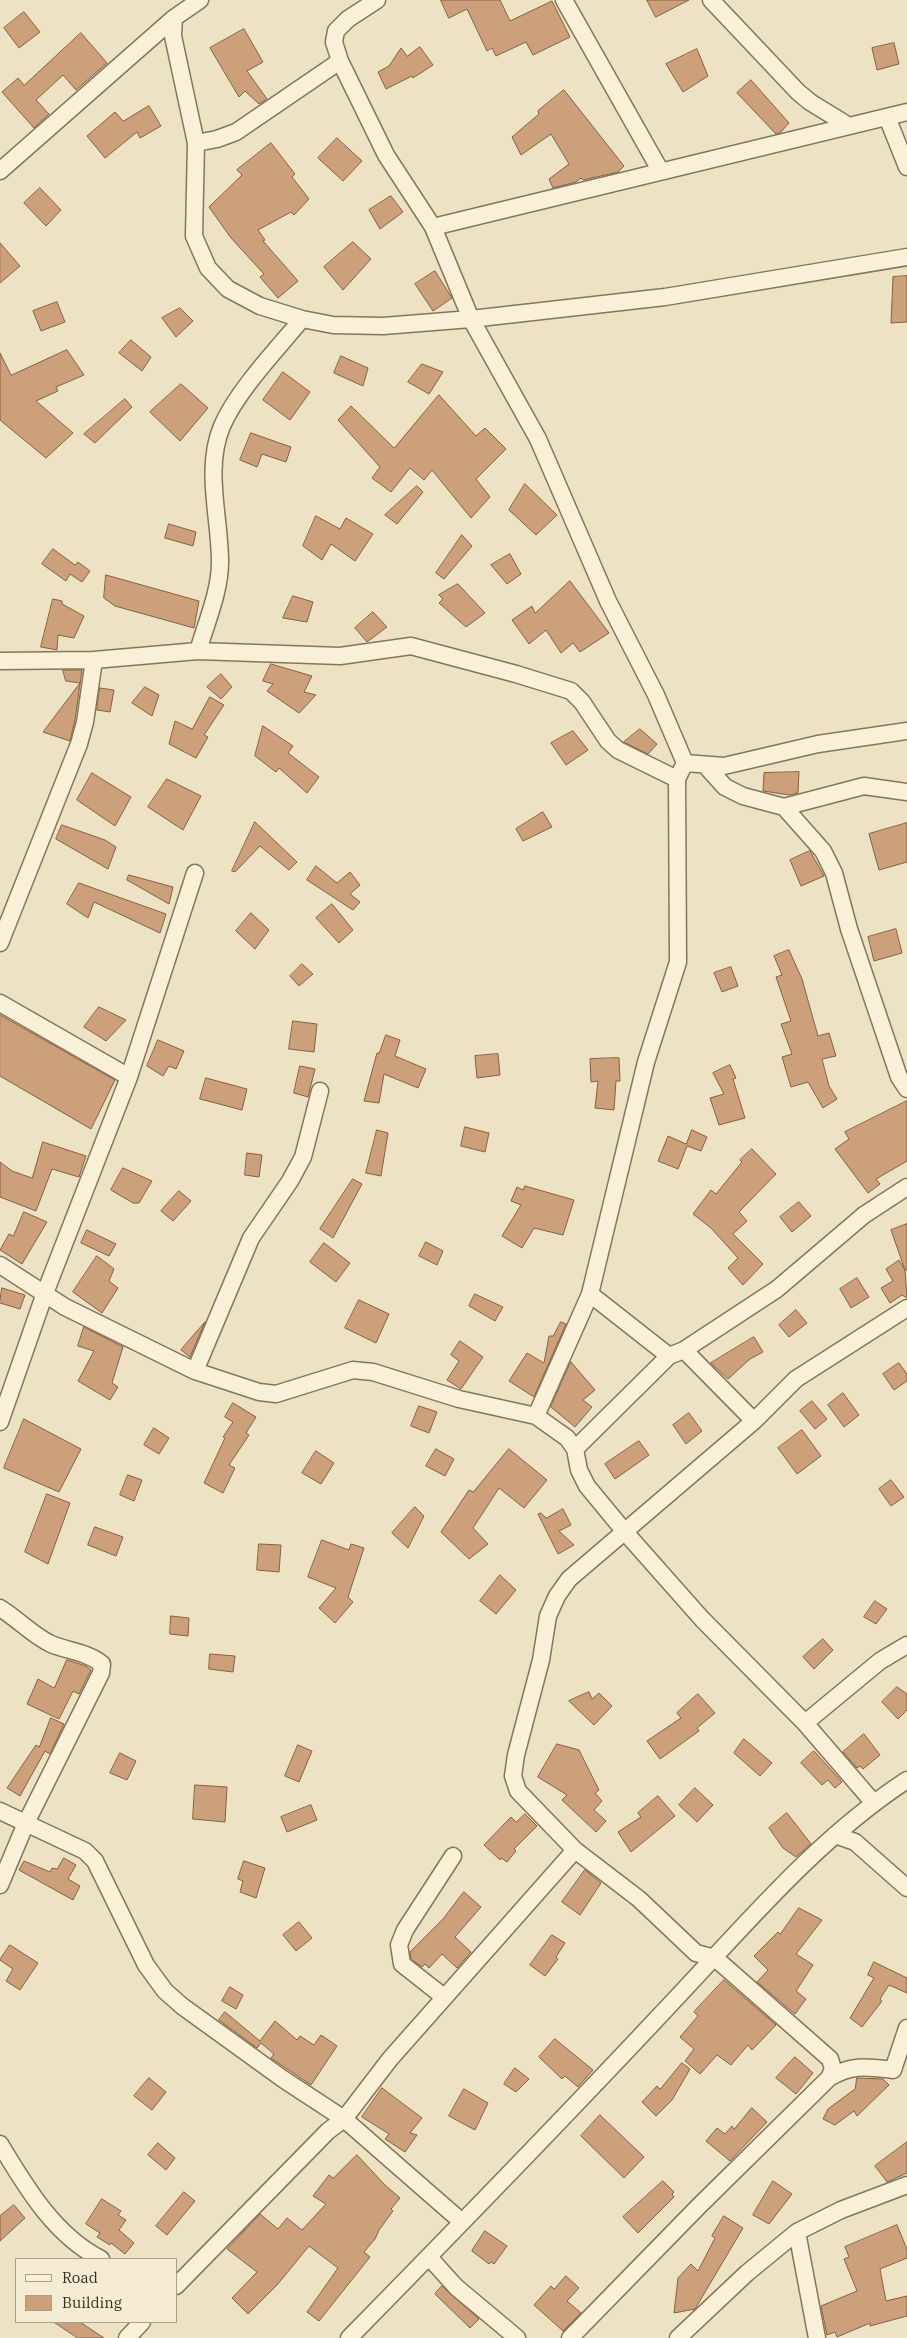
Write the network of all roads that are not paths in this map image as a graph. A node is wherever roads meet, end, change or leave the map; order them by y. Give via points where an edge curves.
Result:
1 (200, 0) edge
2 (377, 0) edge
3 (564, 0) edge
4 (710, 0) edge
5 (174, 18) junction
6 (340, 61) junction
7 (907, 112) edge
8 (887, 117) junction
9 (849, 126) junction
10 (196, 143) junction
11 (907, 167) edge
12 (660, 170) junction
13 (0, 171) edge
14 (433, 227) junction
15 (907, 257) edge
16 (302, 319) junction
17 (471, 319) junction
18 (198, 651) junction
19 (94, 660) junction
20 (0, 661) edge
21 (907, 731) edge
22 (685, 763) junction
23 (705, 766) junction
24 (677, 779) junction
25 (907, 792) edge
26 (784, 807) junction
27 (195, 872) dead end
28 (0, 944) edge
29 (0, 1003) edge
30 (129, 1077) junction
31 (907, 1089) edge
32 (320, 1091) dead end
33 (907, 1187) edge
34 (0, 1266) edge
35 (45, 1293) junction
36 (590, 1294) junction
37 (907, 1308) edge
38 (676, 1353) junction
39 (195, 1371) junction
40 (536, 1416) junction
41 (754, 1421) junction
42 (0, 1422) edge
43 (575, 1449) junction
44 (625, 1532) junction
45 (0, 1608) edge
46 (907, 1645) edge
47 (805, 1723) junction
48 (907, 1780) edge
49 (873, 1802) junction
50 (0, 1811) edge
51 (26, 1823) junction
52 (835, 1835) junction
53 (575, 1850) junction
54 (453, 1856) dead end
55 (0, 1885) edge
56 (907, 1888) edge
57 (715, 1958) junction
58 (444, 1997) junction
59 (907, 2028) edge
60 (829, 2078) junction
61 (344, 2119) junction
62 (0, 2144) edge
63 (907, 2185) edge
64 (462, 2222) junction
65 (797, 2232) junction
66 (429, 2257) junction
67 (99, 2258) edge
68 (178, 2284) edge
69 (141, 2323) edge
70 (127, 2338) edge
71 (349, 2338) edge
72 (516, 2338) edge
73 (570, 2338) edge
74 (678, 2338) edge
75 (817, 2338) edge

1 - 5 street
2 - 6 street via 336,31 334,42
3 - 12 street
4 - 9 street via 798,92
5 - 10 street via 173,36
5 - 13 street
6 - 10 street via 236,132 217,140
6 - 14 street via 386,155
7 - 8 street
8 - 9 street
8 - 11 street
9 - 12 street
10 - 16 street via 194,236 208,268 228,289 260,306
12 - 14 street
14 - 17 street
15 - 17 street via 665,297
16 - 17 street via 334,325 383,326
16 - 18 street via 242,394 222,426 213,458 220,563 217,587
17 - 22 street via 538,439 608,601 656,695
18 - 19 street
18 - 24 street via 331,656 410,646 516,674 571,692 618,750
19 - 20 street
19 - 28 street via 79,744
21 - 23 street via 818,744 724,766
22 - 23 street
22 - 24 street
23 - 26 street via 725,787 743,796
24 - 36 street via 678,962 646,1062
25 - 26 street via 864,786
26 - 31 street via 823,851 834,873 898,1077
27 - 30 street
29 - 30 street
30 - 35 street
32 - 39 street via 304,1157 250,1238
33 - 38 street via 864,1215 777,1288
34 - 35 street
35 - 39 street via 65,1307
35 - 42 street
36 - 38 street
36 - 40 street
37 - 41 street via 796,1379
38 - 41 street
38 - 43 street
39 - 40 street via 259,1392 276,1394 354,1370 373,1372 459,1399
40 - 43 street via 567,1438
41 - 44 street
43 - 44 street via 579,1470 587,1486
44 - 47 street via 702,1619
44 - 53 street via 570,1579 557,1596 548,1616 541,1660 516,1755 513,1776 518,1792
45 - 51 street via 32,1633 102,1664 101,1673
46 - 47 street via 880,1661
47 - 49 street
48 - 49 street
49 - 52 street
50 - 51 street
51 - 55 street
51 - 61 street via 85,1851 95,1861 146,1965 165,1991 275,2073
52 - 56 street via 855,1842
52 - 57 street via 810,1856
53 - 57 street via 639,1899 696,1953
53 - 58 street
54 - 58 street via 405,1930 399,1945 402,1964
57 - 60 street via 830,2059 833,2069
57 - 64 street
58 - 61 street
59 - 60 street via 893,2070 861,2066
60 - 73 street
61 - 64 street
61 - 68 street via 328,2131
62 - 67 street via 46,2213 72,2240
63 - 65 street via 841,2210
64 - 66 street
65 - 74 street
65 - 75 street
66 - 71 street
66 - 72 street via 456,2287
69 - 70 street

